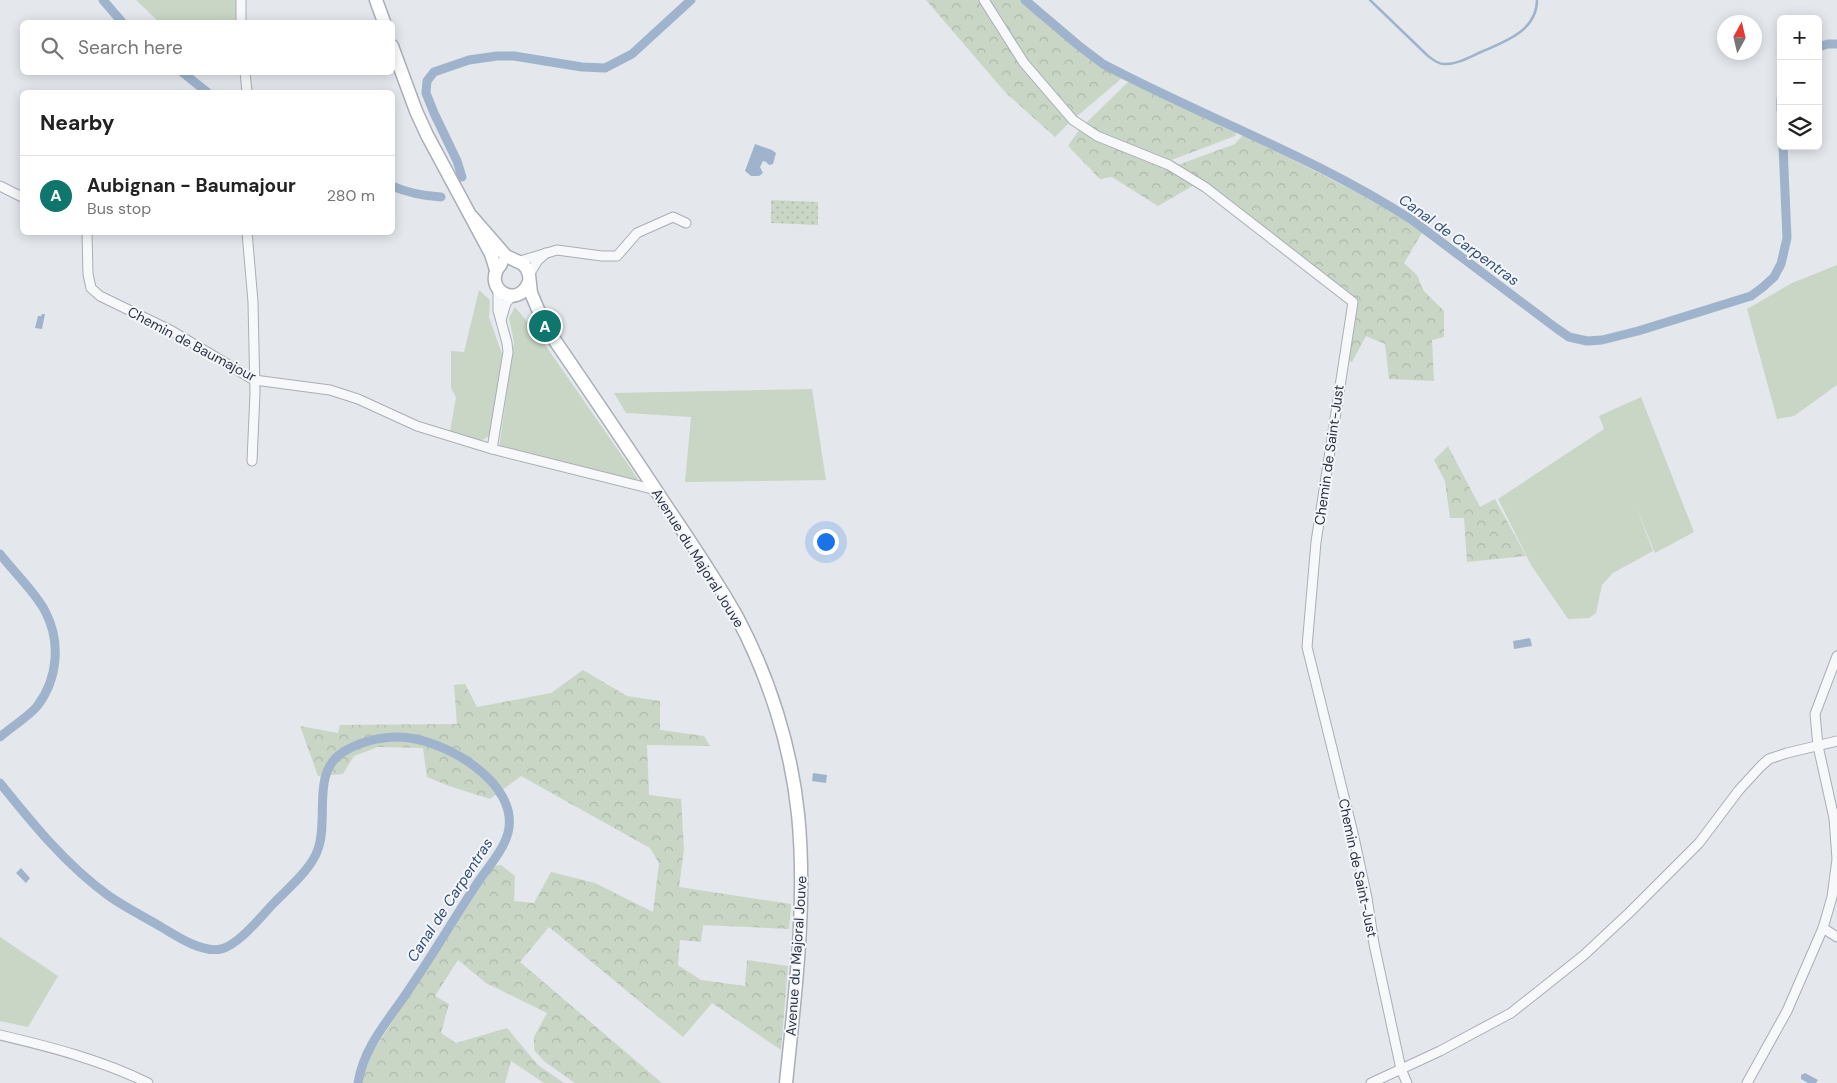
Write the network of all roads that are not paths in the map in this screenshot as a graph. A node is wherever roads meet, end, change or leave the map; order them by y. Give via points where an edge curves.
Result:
1 (241, 0) edge
2 (376, 0) edge
3 (984, 0) edge
4 (241, 20) edge
5 (383, 20) edge
6 (395, 54) edge
7 (245, 75) edge
8 (247, 90) edge
9 (0, 186) edge
10 (20, 196) edge
11 (472, 217) junction
12 (686, 224) dead end
13 (87, 235) edge
14 (247, 235) edge
15 (546, 253) junction
16 (515, 261) junction
17 (496, 270) junction
18 (529, 279) junction
19 (498, 288) junction
20 (513, 296) junction
21 (501, 320) junction
22 (545, 326) junction
23 (254, 380) junction
24 (492, 449) junction
25 (252, 461) dead end
26 (656, 490) junction
27 (1837, 656) edge
28 (1837, 741) edge
29 (1818, 746) junction
30 (1836, 818) edge
31 (1823, 928) junction
32 (1837, 937) edge
33 (0, 1035) edge
34 (1401, 1069) junction
35 (148, 1083) edge
36 (786, 1083) edge
37 (1371, 1083) edge
38 (1407, 1083) edge
39 (1747, 1083) edge

1 - 4 street
2 - 5 main road
3 - 34 street, Chemin de Saint-Just via 1024,63 1073,120 1097,136 1169,165 1205,187 1353,302 1316,542 1307,647 1340,779
6 - 11 main road, Avenue du Majoral Jouve via 436,156
7 - 8 street
9 - 10 street
11 - 16 main road, Avenue du Majoral Jouve via 500,250
11 - 17 main road, Avenue du Majoral Jouve
12 - 15 street via 673,217 637,233 616,256 565,250
13 - 23 street, Chemin de Baumajour via 88,274 91,288 100,296 206,350
14 - 23 street via 254,302
15 - 16 street
15 - 18 street via 538,260
16 - 17 main road via 500,265
16 - 18 main road, Avenue du Majoral Jouve via 527,269
17 - 19 main road, Avenue du Majoral Jouve via 494,276
18 - 20 main road via 524,291
18 - 22 main road, Avenue du Majoral Jouve via 535,305
19 - 20 main road, Avenue du Majoral Jouve
19 - 21 street
20 - 21 street via 506,303
20 - 22 main road, Avenue du Majoral Jouve
21 - 24 street via 508,352
22 - 26 main road, Avenue du Majoral Jouve
23 - 24 street, Chemin de Baumajour via 330,390 417,426
23 - 25 street
24 - 26 street, Chemin de Baumajour
26 - 36 main road, Avenue du Majoral Jouve via 738,619 762,671 787,751 798,812 802,883
27 - 29 street via 1815,714
28 - 29 street
29 - 30 street
29 - 34 street via 1786,753 1761,766 1699,843 1630,912 1584,955 1511,1013
30 - 31 street via 1836,872
31 - 32 street
31 - 39 street via 1787,1011
33 - 35 street via 95,1061
34 - 37 street
34 - 38 street, Chemin de Saint-Just

